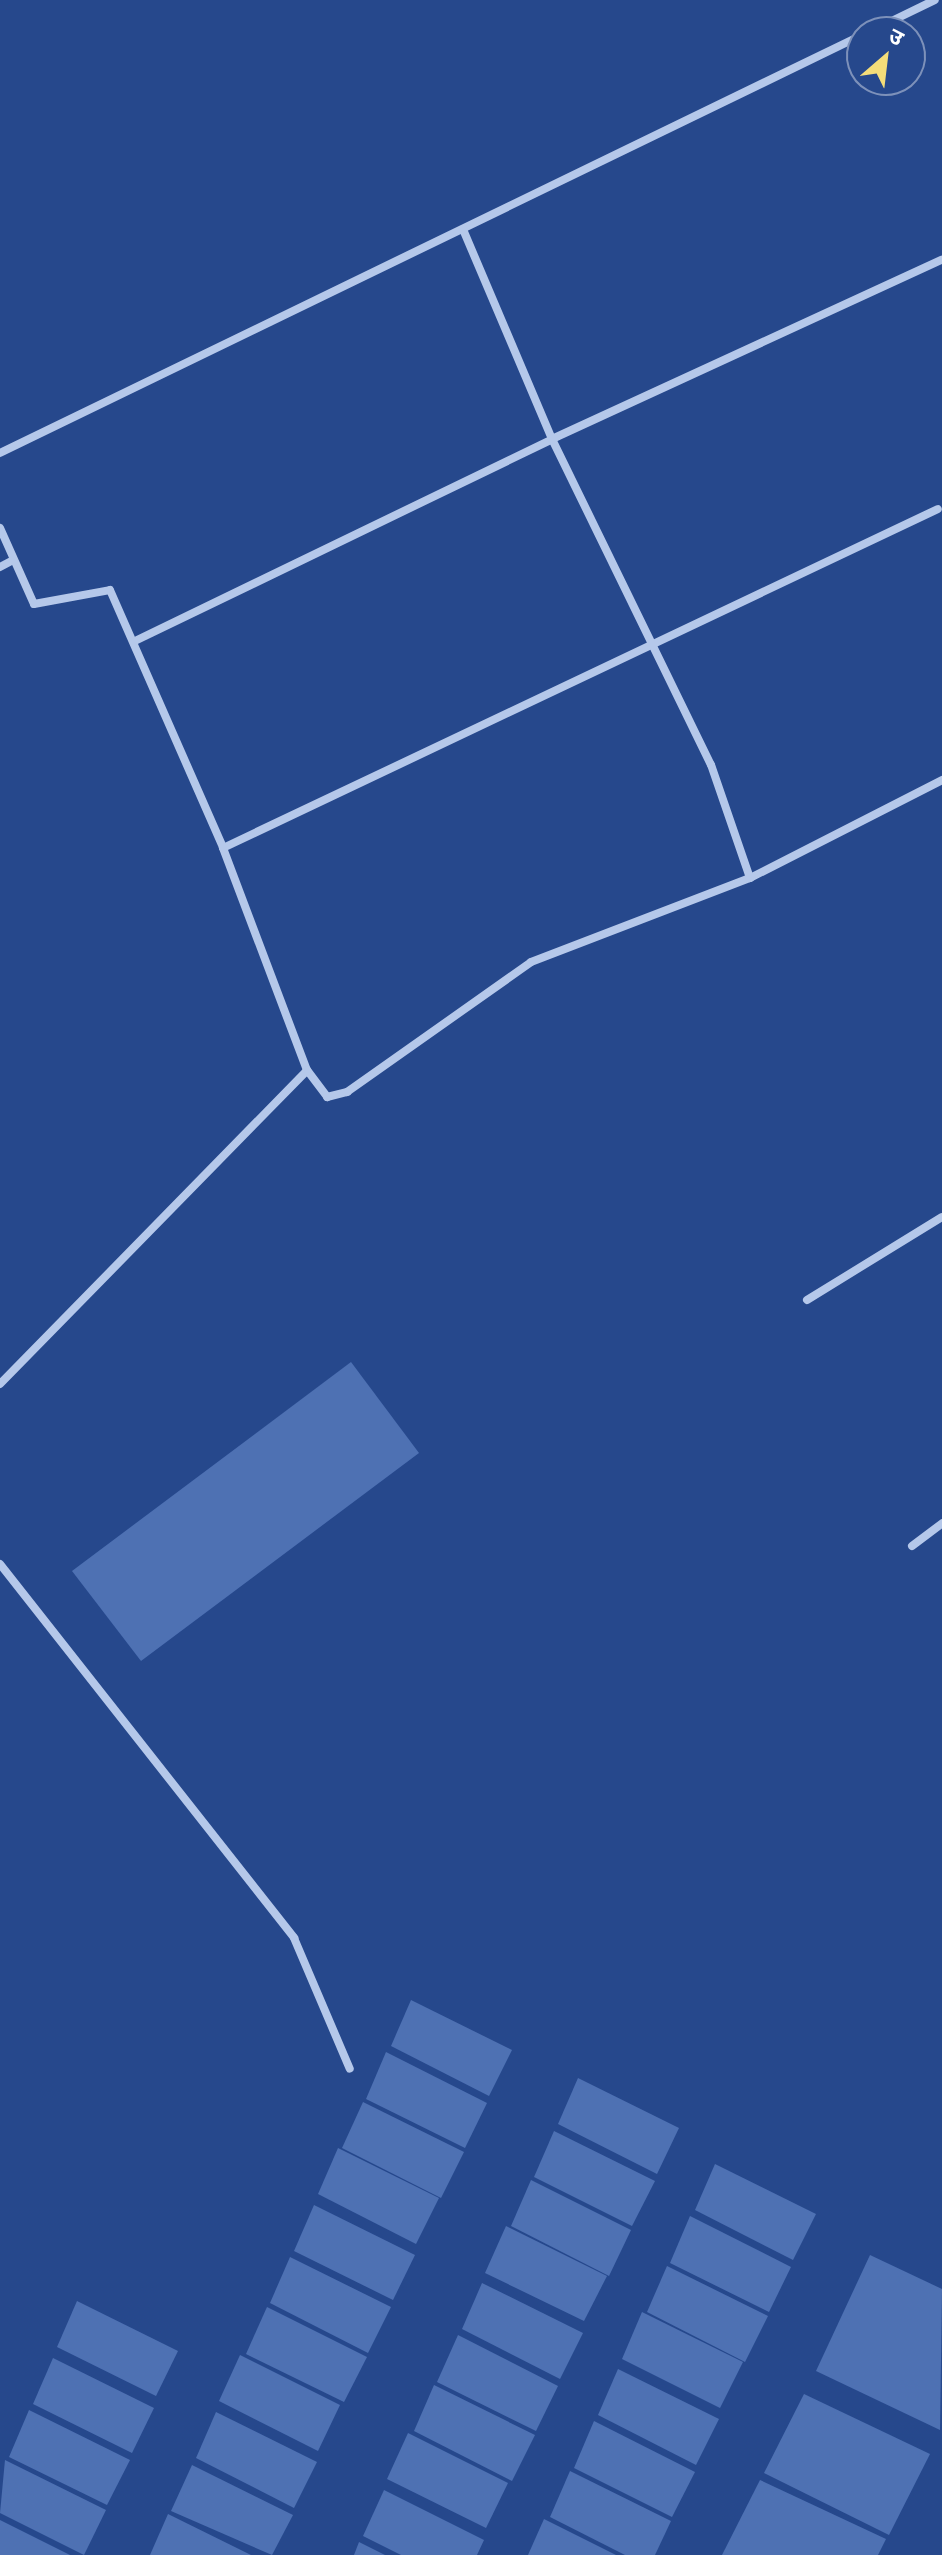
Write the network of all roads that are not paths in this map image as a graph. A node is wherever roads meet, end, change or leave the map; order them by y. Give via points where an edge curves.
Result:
1 (935, 0) edge
2 (902, 16) edge
3 (846, 43) edge
4 (463, 229) junction
5 (942, 260) edge
6 (552, 439) junction
7 (0, 453) edge
8 (938, 509) dead end
9 (0, 528) edge
10 (13, 560) junction
11 (0, 567) edge
12 (137, 640) junction
13 (653, 646) junction
14 (942, 780) edge
15 (223, 848) junction
16 (750, 878) junction
17 (307, 1070) junction
18 (942, 1217) edge
19 (807, 1300) dead end
20 (0, 1384) edge
21 (942, 1523) edge
22 (912, 1546) dead end
23 (0, 1564) edge
24 (350, 2069) dead end

1 - 2 street
3 - 4 street
4 - 6 street
4 - 7 street
5 - 6 street
6 - 12 street
6 - 13 street
8 - 13 street
9 - 10 street
10 - 11 street
10 - 12 street via 34,604 110,590
12 - 15 street
13 - 15 street
13 - 16 street via 711,765
14 - 16 street
15 - 17 street
16 - 17 street via 531,962 347,1092 327,1097
17 - 20 street
18 - 19 street
21 - 22 street
23 - 24 street via 294,1938

